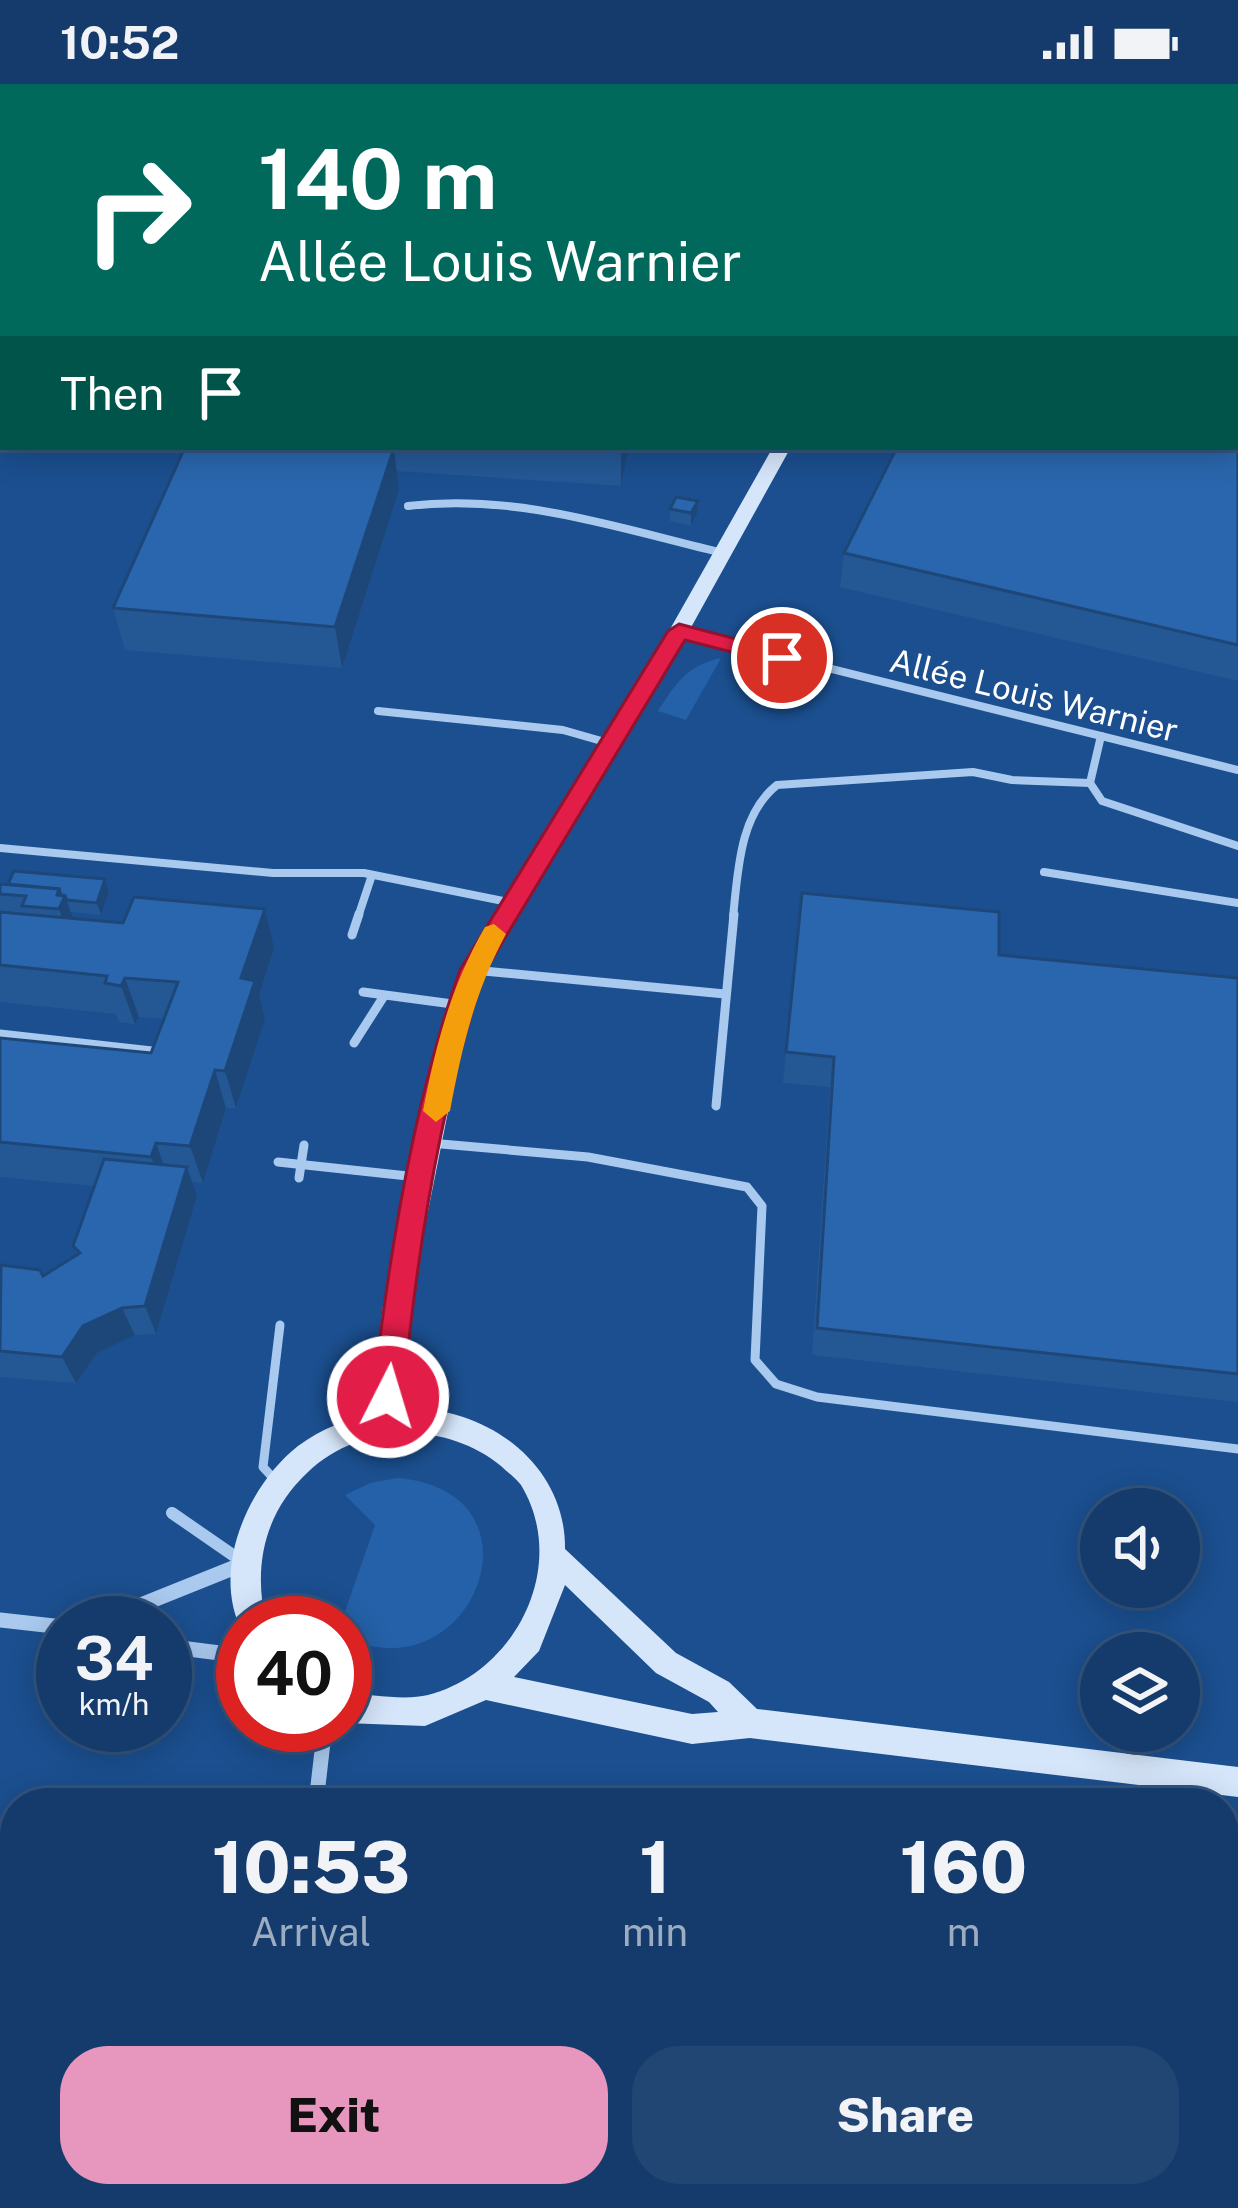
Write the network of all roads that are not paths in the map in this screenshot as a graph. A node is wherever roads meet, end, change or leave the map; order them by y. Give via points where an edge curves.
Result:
1 (780, 450) edge
2 (407, 506) dead end
3 (723, 553) junction
4 (679, 631) junction
5 (378, 711) dead end
6 (1101, 736) junction
7 (612, 744) junction
8 (1238, 770) edge
9 (1090, 783) junction
10 (1238, 846) edge
11 (0, 848) edge
12 (1044, 872) dead end
13 (372, 875) junction
14 (513, 903) junction
15 (1238, 903) edge
16 (352, 935) dead end
17 (473, 970) junction
18 (363, 992) dead end
19 (725, 994) junction
20 (384, 995) junction
21 (460, 1005) junction
22 (0, 1034) edge
23 (354, 1043) dead end
24 (152, 1051) edge
25 (716, 1106) dead end
26 (430, 1142) junction
27 (304, 1145) dead end
28 (278, 1162) dead end
29 (300, 1165) junction
30 (298, 1178) dead end
31 (423, 1178) junction
32 (280, 1325) dead end
33 (390, 1420) junction
34 (1238, 1449) edge
35 (278, 1483) junction
36 (172, 1513) dead end
37 (557, 1559) junction
38 (244, 1563) junction
39 (163, 1596) edge
40 (244, 1596) edge
41 (0, 1620) edge
42 (36, 1624) edge
43 (486, 1686) junction
44 (372, 1714) edge
45 (750, 1723) junction
46 (322, 1752) edge
47 (1238, 1782) edge
48 (318, 1788) edge

1 - 3 street
2 - 3 lane via 439,500 556,512
3 - 4 street
4 - 6 lane, Allée Louis Warnier
4 - 7 street
5 - 7 lane via 562,730
6 - 8 lane, Allée Louis Warnier
6 - 9 lane
7 - 14 street
9 - 10 lane via 1116,808
9 - 19 lane via 974,772 777,785 759,799 739,856
11 - 13 lane
12 - 15 lane
13 - 14 lane via 433,880
13 - 16 lane
14 - 17 street
17 - 19 lane
17 - 21 street
18 - 20 lane
19 - 25 lane
20 - 21 lane
20 - 23 lane
21 - 26 street
22 - 24 lane
26 - 31 street
26 - 34 lane via 588,1157 747,1187 762,1206 755,1360 776,1384 817,1397
27 - 29 lane
28 - 29 lane
29 - 30 lane
29 - 31 lane
31 - 33 street via 398,1302
32 - 35 lane via 263,1467
33 - 35 street via 348,1431
33 - 37 street via 432,1420 507,1452 534,1481
35 - 38 street via 255,1521
36 - 38 lane
37 - 43 street via 538,1629
37 - 45 street via 666,1663 719,1692
38 - 39 street
38 - 40 street
41 - 42 street
43 - 44 street via 435,1709
43 - 45 street via 692,1729
45 - 47 street
46 - 48 street

